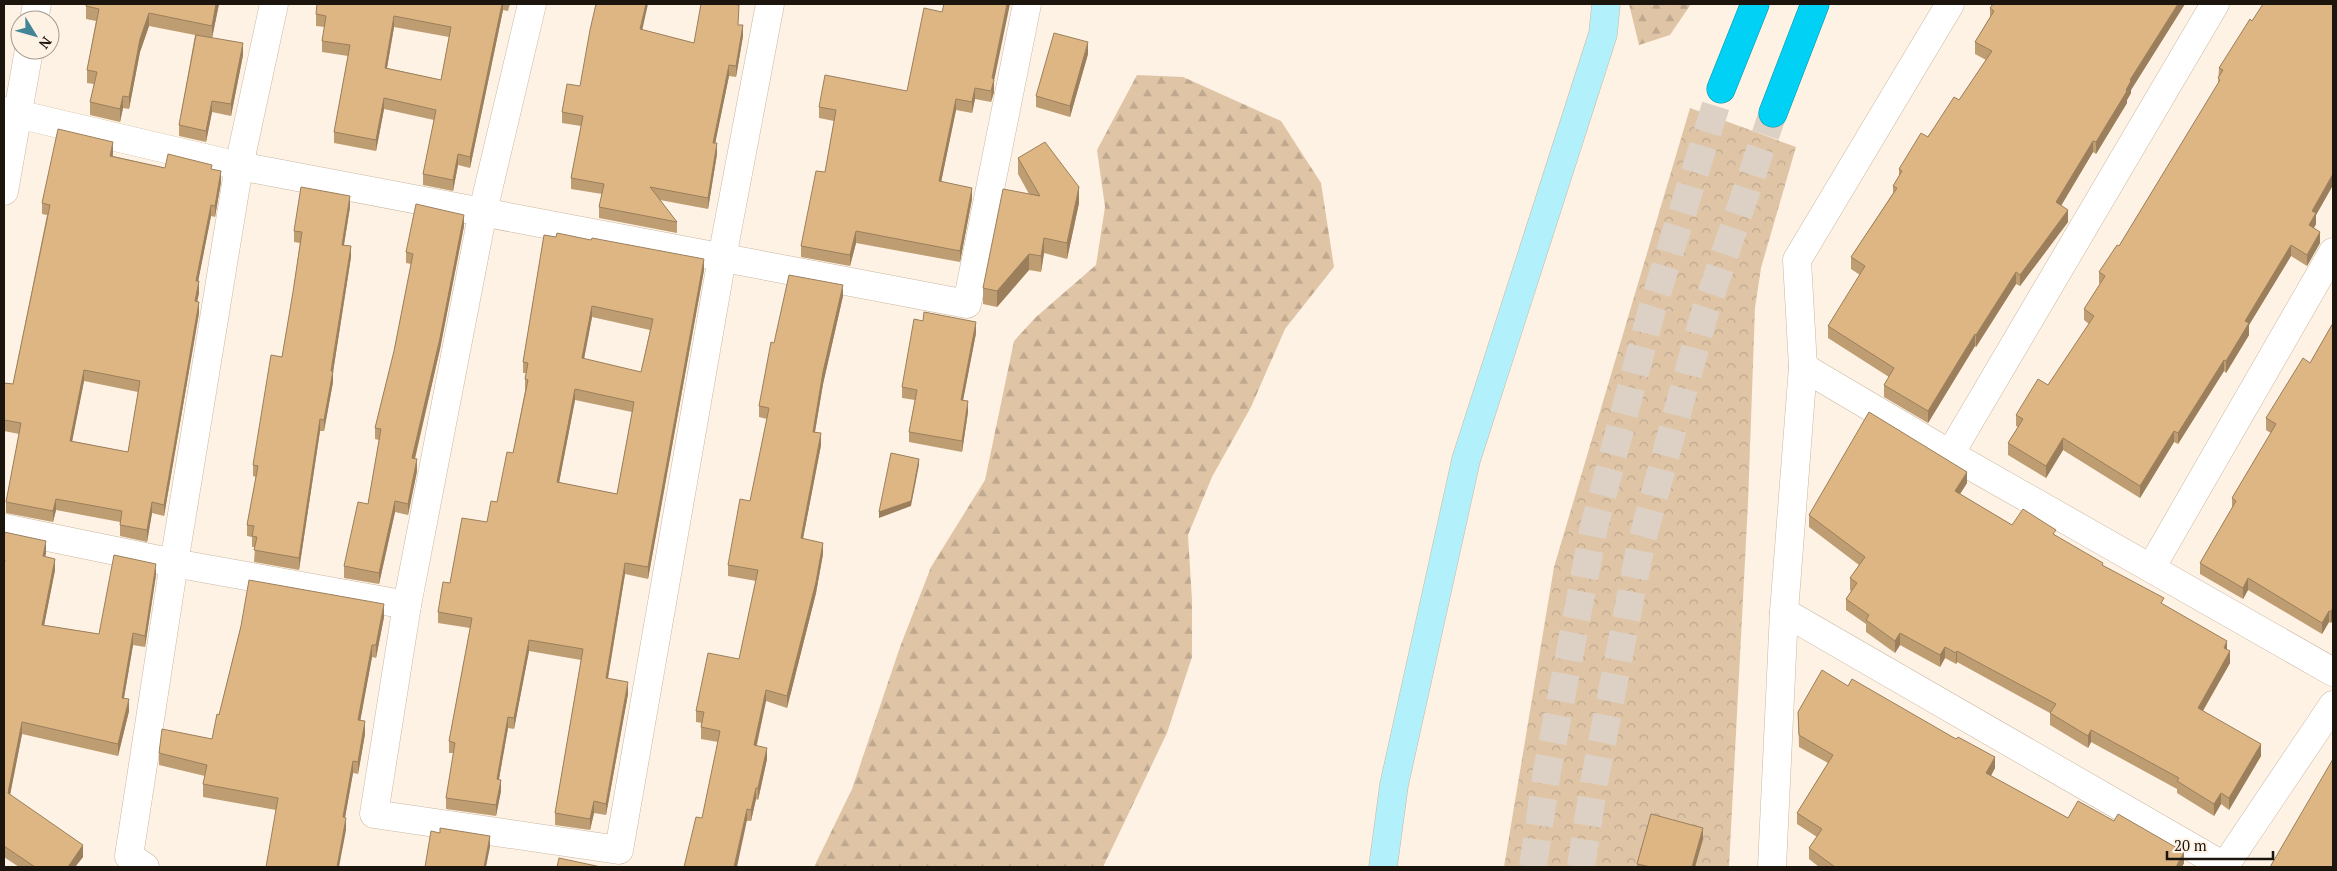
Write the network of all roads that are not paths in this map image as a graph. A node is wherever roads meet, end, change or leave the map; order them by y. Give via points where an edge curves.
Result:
1 (274, 4) edge
2 (532, 4) edge
3 (770, 4) edge
4 (1027, 4) edge
5 (1606, 4) edge
6 (1755, 4) edge
7 (1815, 4) edge
8 (1950, 4) edge
9 (2215, 4) edge
10 (26, 60) edge
11 (1721, 89) tunnel mouth
12 (11, 112) edge
13 (1773, 113) tunnel mouth
14 (240, 166) junction
15 (4, 190) edge
16 (483, 211) junction
17 (2333, 252) edge
18 (722, 258) junction
19 (1803, 367) junction
20 (1950, 454) junction
21 (4, 528) edge
22 (174, 563) junction
23 (2151, 568) junction
24 (407, 605) junction
25 (1784, 612) junction
26 (2333, 672) edge
27 (2333, 705) edge
28 (132, 864) edge
29 (1775, 865) edge
30 (1383, 867) edge
31 (2224, 867) edge

1 - 14 street
2 - 16 street
3 - 18 street
4 - 18 street via 967,304
5 - 30 street via 1603,34 1466,460 1394,785
6 - 11 highway
7 - 13 highway
8 - 19 street via 1797,260
9 - 20 street
10 - 12 street
12 - 14 street
12 - 15 street
14 - 16 street
14 - 22 street
16 - 18 street
16 - 24 street
17 - 23 street
18 - 24 street via 619,850 374,814
19 - 20 street
19 - 25 street
20 - 23 street
21 - 22 street
22 - 24 street
22 - 28 street
23 - 26 street
25 - 29 street
25 - 31 street
27 - 31 street

